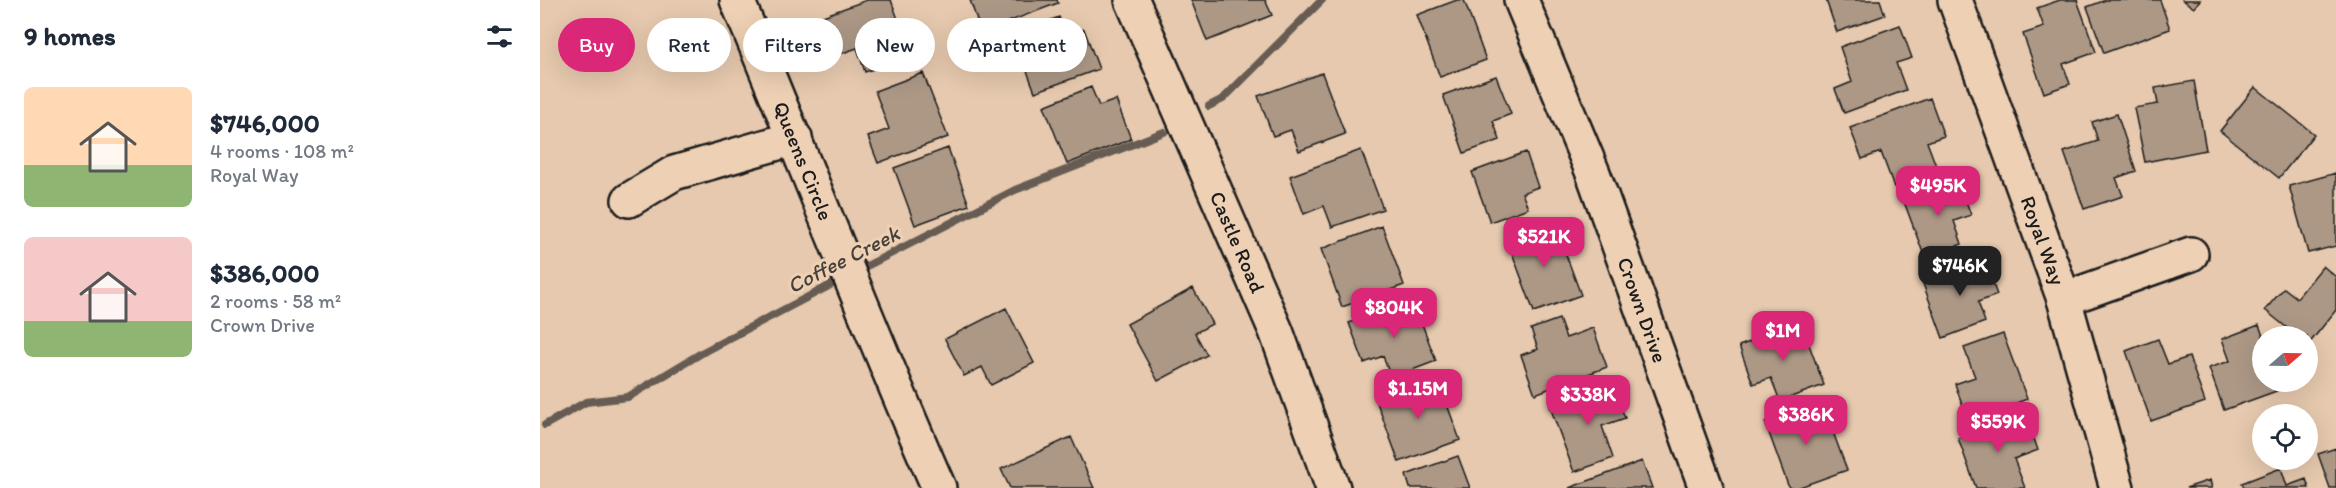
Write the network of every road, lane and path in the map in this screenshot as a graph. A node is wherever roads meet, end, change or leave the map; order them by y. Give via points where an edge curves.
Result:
1 (737, 0) edge
2 (1132, 0) edge
3 (1521, 0) edge
4 (1955, 0) edge
5 (795, 138) junction
6 (629, 200) dead end
7 (2191, 254) dead end
8 (2064, 299) junction
9 (939, 488) edge
10 (1333, 488) edge
11 (1706, 488) edge
12 (2117, 488) edge

1 - 5 street, Queens Circle
2 - 10 street, Castle Road via 1276,331
3 - 11 street, Crown Drive via 1593,173
4 - 8 street, Royal Way
5 - 6 street via 674,173
5 - 9 street, Queens Circle via 855,293
7 - 8 street
8 - 12 street, Royal Way

